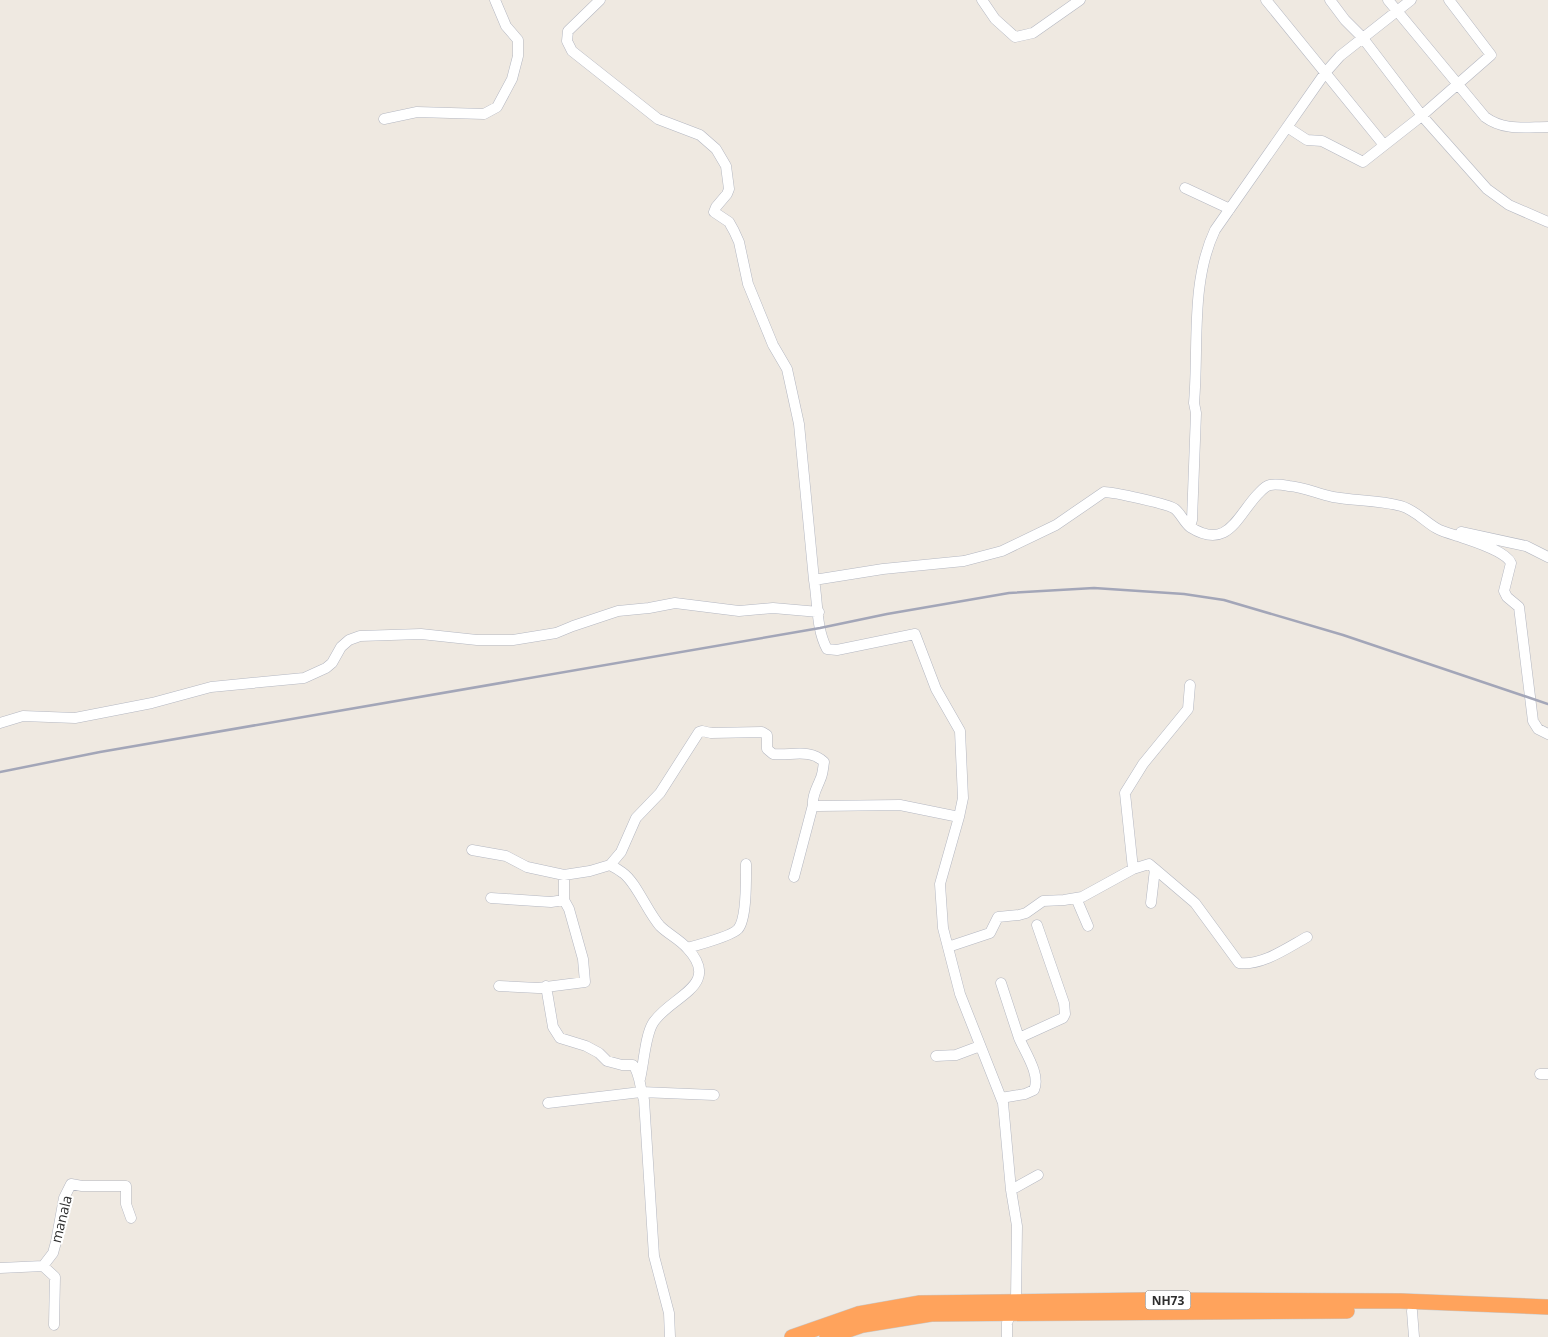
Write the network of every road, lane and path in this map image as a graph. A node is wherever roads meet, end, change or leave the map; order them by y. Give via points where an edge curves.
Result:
1 (495, 0) edge
2 (600, 0) edge
3 (982, 0) edge
4 (1080, 0) edge
5 (1266, 0) edge
6 (1330, 0) edge
7 (1388, 0) edge
8 (1411, 0) edge
9 (1449, 0) edge
10 (1396, 10) junction
11 (1362, 37) junction
12 (1325, 73) junction
13 (1458, 85) junction
14 (1422, 116) junction
15 (384, 119) dead end
16 (1287, 127) junction
17 (1548, 127) edge
18 (1384, 145) junction
19 (1185, 188) dead end
20 (1230, 210) junction
21 (1548, 222) edge
22 (1190, 527) junction
23 (1445, 530) junction
24 (1548, 558) edge
25 (814, 580) junction
26 (819, 612) junction
27 (1190, 685) dead end
28 (0, 723) edge
29 (1548, 734) edge
30 (813, 805) junction
31 (959, 817) junction
32 (472, 850) dead end
33 (746, 864) dead end
34 (610, 865) junction
35 (1133, 869) junction
36 (1155, 869) junction
37 (564, 875) junction
38 (794, 876) dead end
39 (491, 898) dead end
40 (1076, 898) junction
41 (564, 900) junction
42 (1152, 903) dead end
43 (1037, 925) dead end
44 (1088, 926) dead end
45 (1307, 938) dead end
46 (948, 947) junction
47 (687, 948) junction
48 (1000, 983) dead end
49 (499, 986) dead end
50 (546, 986) junction
51 (1019, 1038) junction
52 (980, 1046) junction
53 (936, 1056) dead end
54 (640, 1088) junction
55 (714, 1095) dead end
56 (1001, 1098) junction
57 (548, 1103) dead end
58 (1038, 1175) dead end
59 (1011, 1190) junction
60 (131, 1218) dead end
61 (43, 1266) junction
62 (0, 1268) edge
63 (1013, 1307) junction
64 (1548, 1307) edge
65 (1412, 1311) junction
66 (1548, 1316) edge
67 (54, 1325) dead end
68 (846, 1334) edge
69 (670, 1337) edge
70 (792, 1337) edge
71 (827, 1337) edge
72 (1007, 1337) edge
73 (1414, 1337) edge

1 - 15 street via 506,26 518,40 512,79 496,107 484,114 418,112
2 - 25 street via 568,31 567,41 572,50 658,119 700,134 716,149 726,166 729,188 714,212 729,222 734,231 751,292 773,345 787,369 799,424
3 - 4 street via 995,19 1015,38 1033,34
5 - 12 street
6 - 11 street
7 - 10 street
8 - 10 street
9 - 13 street via 1491,55
10 - 11 street
10 - 13 street
11 - 12 street
11 - 14 street
12 - 16 street
12 - 18 street
13 - 14 street
13 - 17 street via 1493,122 1504,127
14 - 18 street
14 - 21 street via 1487,189 1509,205
16 - 18 street via 1306,140 1322,141 1363,162
16 - 20 street
19 - 20 street
20 - 22 street via 1207,247 1202,270
22 - 23 street via 1210,535 1227,531 1264,489 1278,485 1332,497 1392,504
22 - 25 street via 1173,507 1104,492 1056,524 1002,551 964,561 900,566
23 - 24 street via 1526,546
23 - 29 street via 1510,560 1504,591 1519,608 1533,721
25 - 26 street
26 - 28 street via 773,608 739,611 675,603 618,612 556,633 513,640 421,634 360,636 345,643 326,668 304,678 211,687 75,718 22,716
26 - 31 street via 823,639 827,649 831,650 915,634 936,689 960,731 963,798
27 - 35 street via 1188,709 1143,764 1125,793
30 - 31 street via 900,805
30 - 34 street via 824,762 817,756 773,754 767,749 767,735 762,732 702,731 660,793 636,818 621,852
30 - 38 street
31 - 46 street via 940,884 943,928
32 - 37 street via 506,856 527,867
33 - 47 street via 746,894 738,929
34 - 37 street
34 - 47 street via 624,874 660,925
35 - 36 street via 1149,864
35 - 40 street
36 - 42 street
36 - 45 street via 1195,903 1239,963 1249,964 1278,954
37 - 41 street
39 - 41 street
40 - 44 street
40 - 46 street via 1043,901 1026,913 998,916 990,933
41 - 50 street via 583,959 585,982
43 - 51 street via 1065,1014 1063,1018
46 - 52 street via 960,994
47 - 54 street via 700,970 699,978 653,1024 647,1040
48 - 51 street
49 - 50 street
50 - 54 street via 553,1026 560,1038 586,1046 607,1061 633,1065
51 - 56 street via 1034,1072 1036,1085 1034,1090 1025,1094
52 - 53 street via 956,1055
52 - 56 street
54 - 55 street
54 - 57 street
54 - 69 street via 644,1100 654,1256 669,1313
56 - 59 street
58 - 59 street
59 - 63 street via 1017,1226
60 - 61 street, manala via 126,1204 126,1186 71,1184 64,1198 53,1253
61 - 62 street
61 - 67 street via 55,1277
63 - 64 highway, NH73 via 1145,1300 1401,1301
63 - 65 highway, NH73
63 - 68 highway, NH73 via 931,1314 863,1325
63 - 70 highway, NH73 via 920,1303 858,1314
63 - 72 street via 1007,1323
65 - 66 highway, NH73
65 - 73 street
68 - 71 highway, NH73

